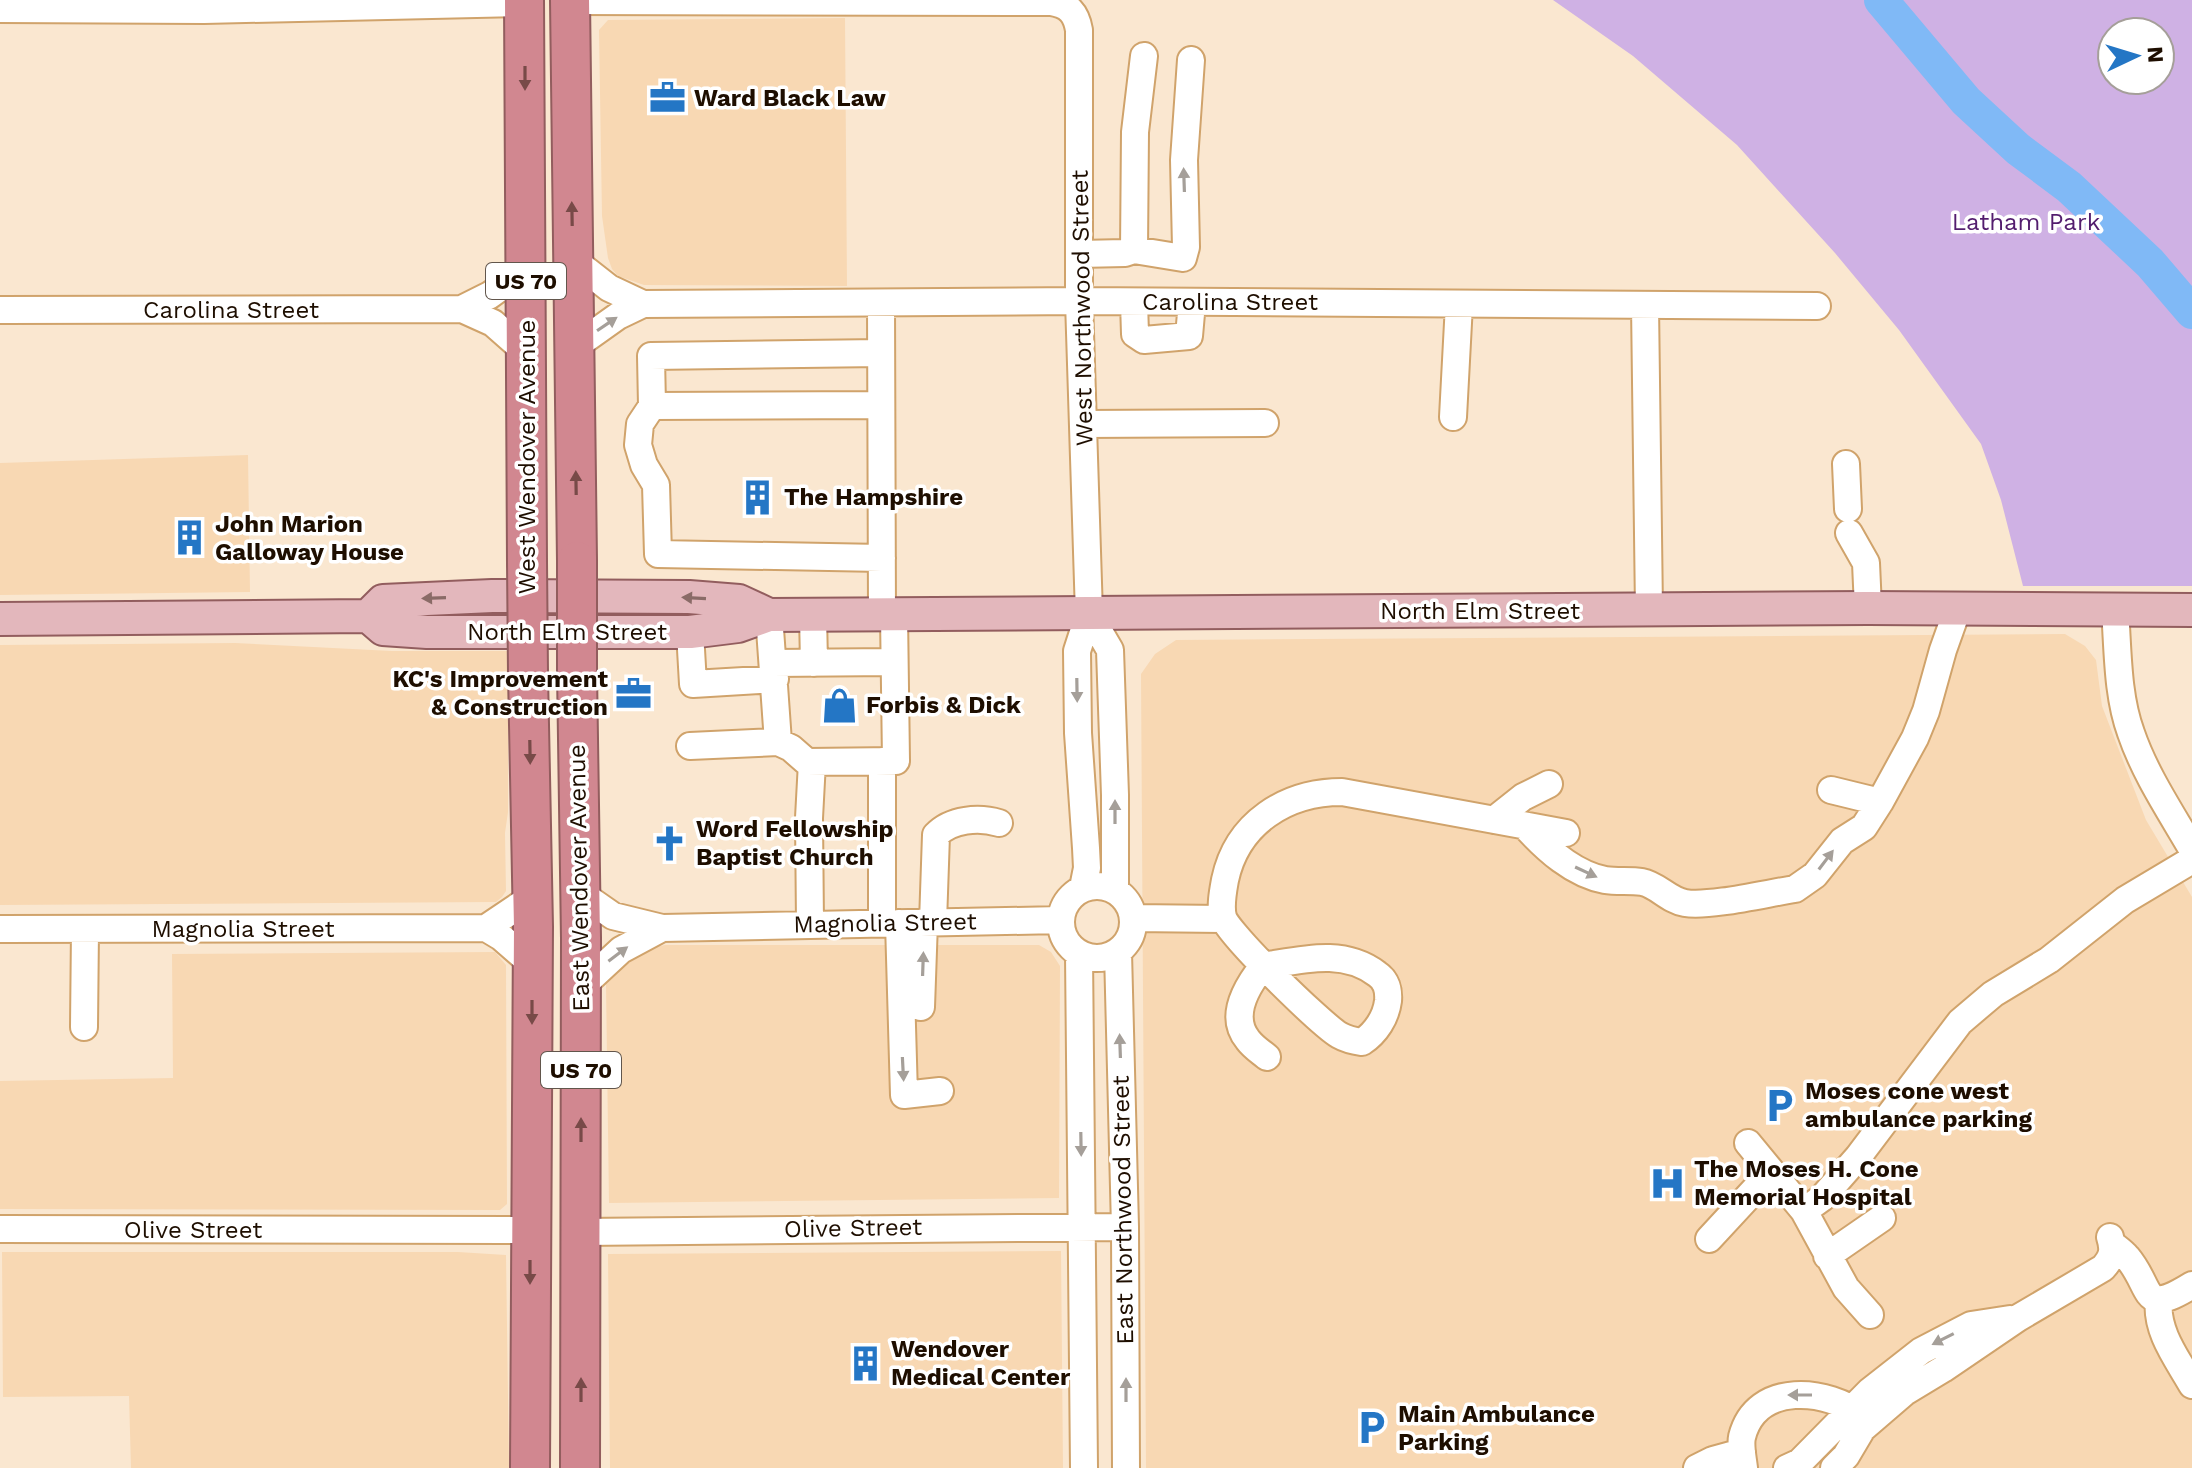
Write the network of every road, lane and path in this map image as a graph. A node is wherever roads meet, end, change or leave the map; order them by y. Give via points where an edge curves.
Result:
1 (569, 0) edge
2 (524, 2) edge
3 (0, 9) edge
4 (1144, 56) dead end
5 (1191, 60) dead end
6 (1134, 250) junction
7 (1079, 254) junction
8 (572, 259) junction
9 (526, 269) junction
10 (1079, 301) junction
11 (1134, 302) junction
12 (1192, 302) junction
13 (881, 303) junction
14 (643, 304) junction
15 (1459, 304) junction
16 (1645, 305) junction
17 (1817, 306) dead end
18 (462, 309) junction
19 (0, 310) edge
20 (573, 348) junction
21 (526, 352) junction
22 (881, 353) junction
23 (881, 405) junction
24 (652, 406) junction
25 (1453, 417) dead end
26 (1265, 423) dead end
27 (1083, 424) junction
28 (1846, 464) dead end
29 (882, 558) junction
30 (1868, 608) junction
31 (1958, 608) junction
32 (1649, 610) junction
33 (2115, 610) junction
34 (2192, 610) edge
35 (1089, 614) junction
36 (769, 615) junction
37 (813, 615) junction
38 (888, 615) junction
39 (368, 616) junction
40 (0, 619) edge
41 (690, 632) junction
42 (894, 662) junction
43 (814, 663) junction
44 (774, 671) junction
45 (577, 672) joint
46 (528, 674) joint
47 (778, 742) junction
48 (690, 746) dead end
49 (882, 761) junction
50 (812, 762) junction
51 (1549, 784) dead end
52 (1831, 790) dead end
53 (1880, 802) junction
54 (1494, 820) junction
55 (999, 823) dead end
56 (1525, 826) junction
57 (1566, 833) dead end
58 (2192, 849) edge
59 (2192, 860) edge
60 (1083, 888) junction
61 (1115, 890) junction
62 (580, 893) junction
63 (532, 897) junction
64 (1133, 918) junction
65 (1223, 919) junction
66 (1061, 920) junction
67 (909, 922) junction
68 (810, 924) junction
69 (486, 928) junction
70 (662, 928) junction
71 (0, 929) edge
72 (85, 929) junction
73 (1118, 952) junction
74 (1079, 954) junction
75 (532, 964) junction
76 (1263, 966) junction
77 (580, 988) junction
78 (84, 1027) dead end
79 (1267, 1057) dead end
80 (940, 1091) dead end
81 (1748, 1143) dead end
82 (1771, 1172) junction
83 (1804, 1211) junction
84 (1882, 1218) dead end
85 (1081, 1226) junction
86 (1125, 1227) junction
87 (0, 1229) edge
88 (530, 1230) junction
89 (581, 1232) junction
90 (1709, 1239) dead end
91 (1827, 1256) junction
92 (2192, 1285) edge
93 (2159, 1300) junction
94 (1870, 1315) dead end
95 (2192, 1385) edge
96 (1862, 1415) junction
97 (1743, 1460) edge
98 (530, 1468) edge
99 (580, 1468) edge
100 (1084, 1468) edge
101 (1126, 1468) edge
102 (1697, 1468) edge
103 (1787, 1468) edge
104 (1834, 1468) edge

1 - 7 street, West Northwood Street via 1067,6 1079,30
8 -> 1 highway, West Wendover Avenue / US 70
2 - 3 street
2 -> 9 highway, West Wendover Avenue / US 70
4 - 6 street via 1135,132
6 -> 5 street via 1183,258
6 - 7 street
7 - 10 street, West Northwood Street
8 - 14 street, Carolina Street via 609,288
8 - 20 highway, West Wendover Avenue / US 70
9 - 18 street, Carolina Street
9 - 21 highway, West Wendover Avenue / US 70
10 - 11 street, Carolina Street
10 - 13 street, Carolina Street
10 - 27 street, West Northwood Street
11 - 12 street, Carolina Street
11 - 12 street via 1135,334 1144,340 1189,336
12 - 15 street, Carolina Street
13 - 14 street, Carolina Street
13 - 22 street
20 -> 14 street, Carolina Street
15 - 16 street, Carolina Street
15 - 25 street
16 - 17 street, Carolina Street
16 - 32 street
18 - 19 street, Carolina Street
18 - 21 street, Carolina Street via 493,323
45 -> 20 highway, West Wendover Avenue / US 70, bridge
21 - 46 highway, West Wendover Avenue / US 70, bridge
22 - 23 street
22 - 24 street via 651,356
23 - 24 street
23 - 29 street
24 - 29 street via 640,424 638,445 656,485 658,554
26 - 27 street
27 - 35 street, West Northwood Street
28 - 30 street via 1848,521 1866,563
29 - 38 street
30 - 31 main road, North Elm Street
30 - 32 main road, North Elm Street
31 - 33 main road, North Elm Street
31 - 53 street via 1926,711
32 - 35 main road, North Elm Street
33 - 34 main road, North Elm Street
33 - 58 street via 2130,731
35 - 38 main road, North Elm Street
35 -> 60 street via 1077,651 1087,868
61 -> 35 street via 1110,650
36 - 37 main road, North Elm Street
36 -> 39 main road, North Elm Street via 739,601 714,599 492,596 383,601
36 - 41 main road, North Elm Street via 738,626
36 - 44 street
37 - 38 main road, North Elm Street
37 - 43 street
38 - 42 street
39 - 40 main road, North Elm Street
39 - 41 main road, North Elm Street via 383,629 427,632
41 - 44 street via 693,684
42 - 43 street
42 - 49 street via 896,761
43 - 44 street
44 - 47 street
45 - 62 highway, East Wendover Avenue / US 70
46 -> 63 highway, East Wendover Avenue / US 70
47 - 48 street
47 - 50 street
49 - 50 street
49 - 67 street
50 - 68 street
51 - 54 street
52 - 53 street
56 -> 53 street via 1548,852 1584,872 1604,880 1652,885 1692,904 1795,889 1842,841 1864,827
54 - 56 street
54 - 65 street via 1342,792 1283,804 1255,822 1237,846 1223,892
55 - 67 street via 961,821 936,835
56 - 57 street
59 - 83 street via 2125,900 1960,1022 1858,1157
60 - 61 street via 1100,885
60 - 66 street via 1066,902
61 - 64 street via 1127,900
62 - 70 street, Magnolia Street via 613,916
62 - 77 highway, East Wendover Avenue / US 70
63 - 69 street
63 - 75 highway, East Wendover Avenue / US 70
64 - 65 street
64 - 73 street, East Northwood Street via 1130,939
65 - 76 street
66 - 67 street, Magnolia Street
66 - 74 street, East Northwood Street via 1065,939
67 - 68 street, Magnolia Street
67 -> 80 street via 912,1007 904,1095
68 - 70 street, Magnolia Street
69 - 72 street, Magnolia Street
69 - 75 street
77 -> 70 street, Magnolia Street via 621,950
71 - 72 street, Magnolia Street
72 - 78 street
73 - 74 street via 1100,958
86 -> 73 street, East Northwood Street
74 -> 85 street, East Northwood Street
75 -> 88 highway, East Wendover Avenue / US 70
76 - 76 street via 1339,1034 1353,1040 1371,1036 1385,1014 1389,993 1383,978 1365,964 1322,957
76 - 79 street via 1245,990 1240,1014 1247,1040
89 -> 77 highway, East Wendover Avenue / US 70
81 - 82 street
82 - 83 street
82 - 90 street
83 - 91 street
84 - 91 street
85 - 86 street, Olive Street
85 - 89 street, Olive Street
85 - 100 street, East Northwood Street
101 -> 86 street, East Northwood Street
87 - 88 street, Olive Street
88 -> 98 highway, East Wendover Avenue / US 70
99 -> 89 highway, East Wendover Avenue / US 70
91 - 94 street
92 - 93 street
93 - 95 street via 2160,1324
93 - 96 street via 2146,1291 2111,1240 2111,1259 2103,1268 2018,1318 1971,1325 1921,1351 1870,1391
96 -> 97 street via 1822,1395 1783,1395 1755,1411 1741,1439
96 - 103 street
96 - 104 street via 1862,1429
97 - 102 street via 1713,1460

